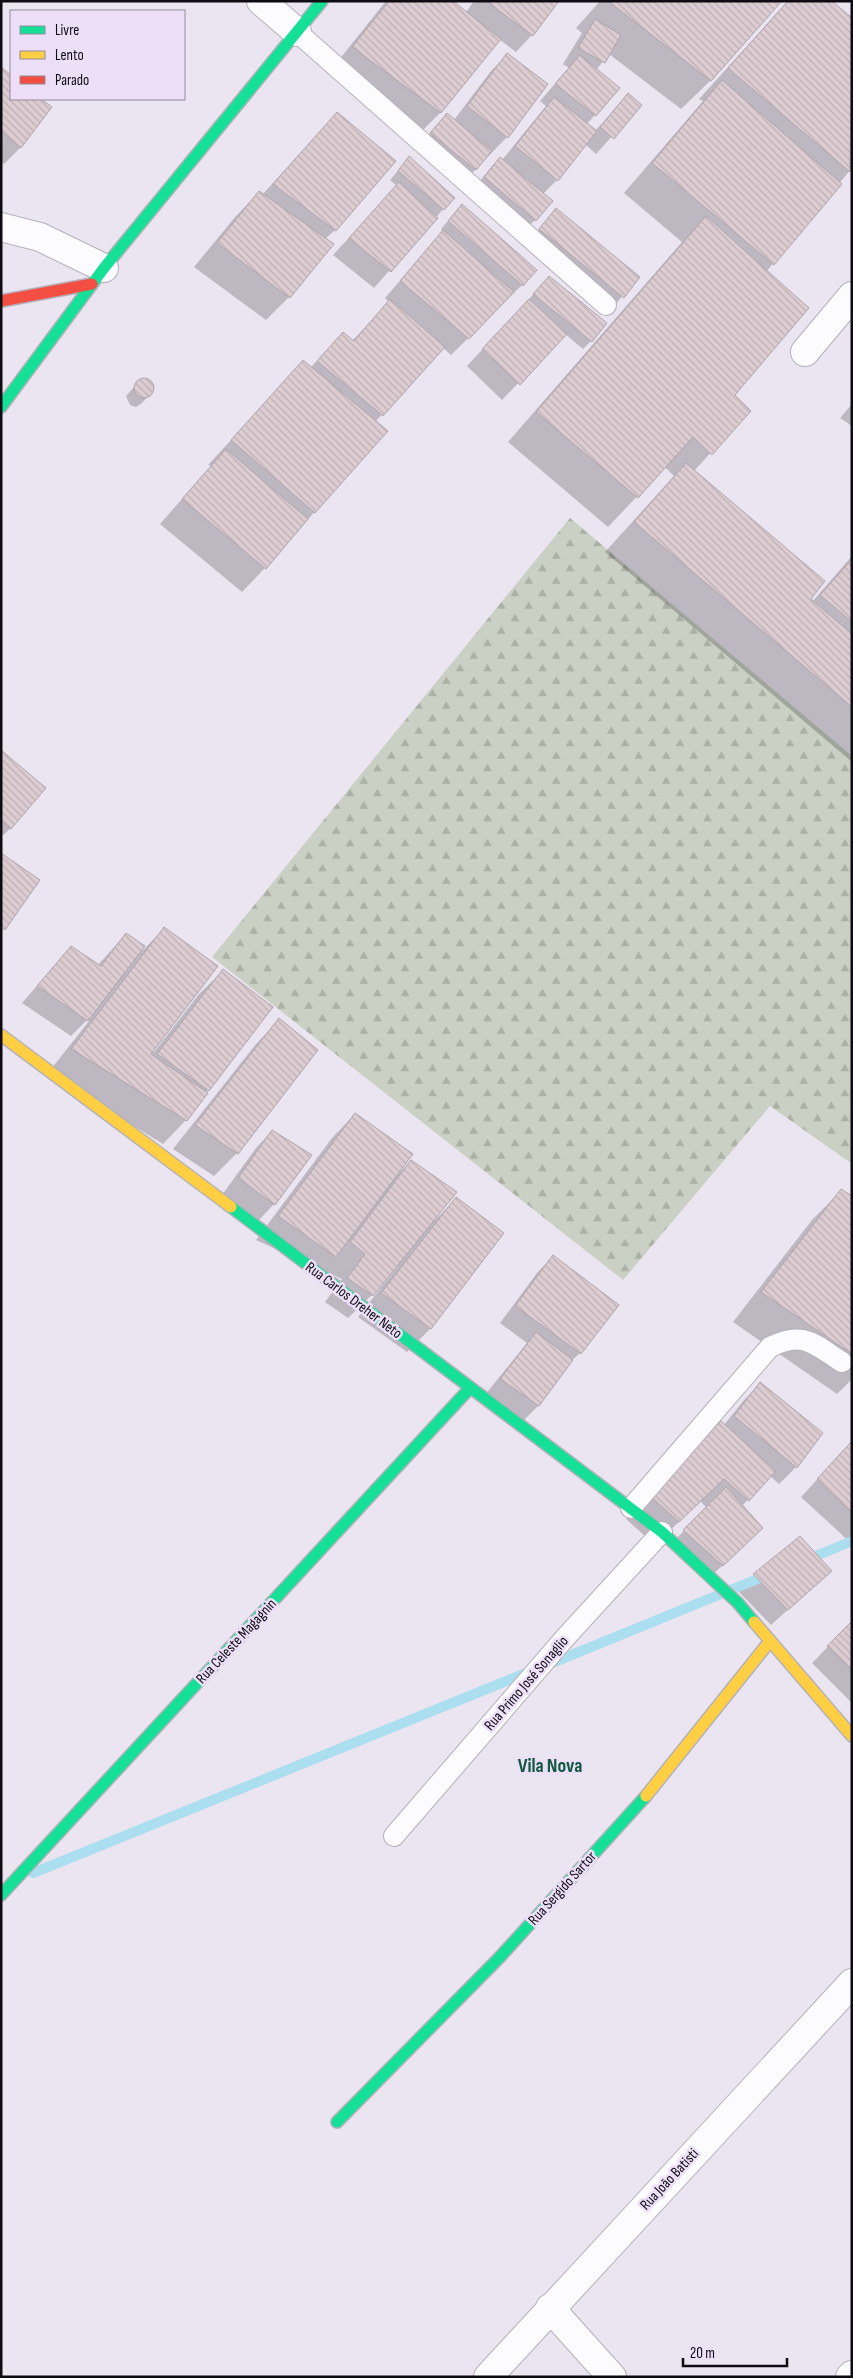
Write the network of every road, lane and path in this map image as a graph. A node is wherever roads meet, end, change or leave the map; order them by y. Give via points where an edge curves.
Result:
1 (261, 1) edge
2 (322, 1) edge
3 (297, 32) junction
4 (1, 226) edge
5 (98, 276) junction
6 (852, 296) edge
7 (1, 301) edge
8 (606, 305) dead end
9 (805, 352) dead end
10 (1, 407) edge
11 (1, 1035) edge
12 (842, 1362) dead end
13 (470, 1388) junction
14 (631, 1508) junction
15 (662, 1532) junction
16 (770, 1641) junction
17 (852, 1736) edge
18 (394, 1836) dead end
19 (1, 1894) edge
20 (852, 1983) edge
21 (337, 2122) dead end
22 (550, 2308) junction
23 (488, 2377) edge
24 (612, 2377) edge

1 - 3 street
2 - 3 main road
3 - 5 main road
3 - 8 lane
4 - 5 street via 40,238
5 - 7 main road
5 - 10 main road
6 - 9 street
11 - 13 main road, Rua Carlos Dreher Neto
12 - 14 lane via 808,1340 786,1338 770,1347
13 - 14 main road, Rua Carlos Dreher Neto
13 - 19 main road, Rua Celeste Magagnin
14 - 15 main road, Rua Carlos Dreher Neto
15 - 16 main road, Rua Carlos Dreher Neto via 738,1603
15 - 18 lane, Rua Primo José Sonaglio via 564,1639
16 - 17 main road, Rua Carlos Dreher Neto
16 - 21 main road, Rua Sergido Sartor via 649,1792 499,1958
20 - 22 street, Rua João Batisti
22 - 23 street, Rua João Batisti
22 - 24 street

